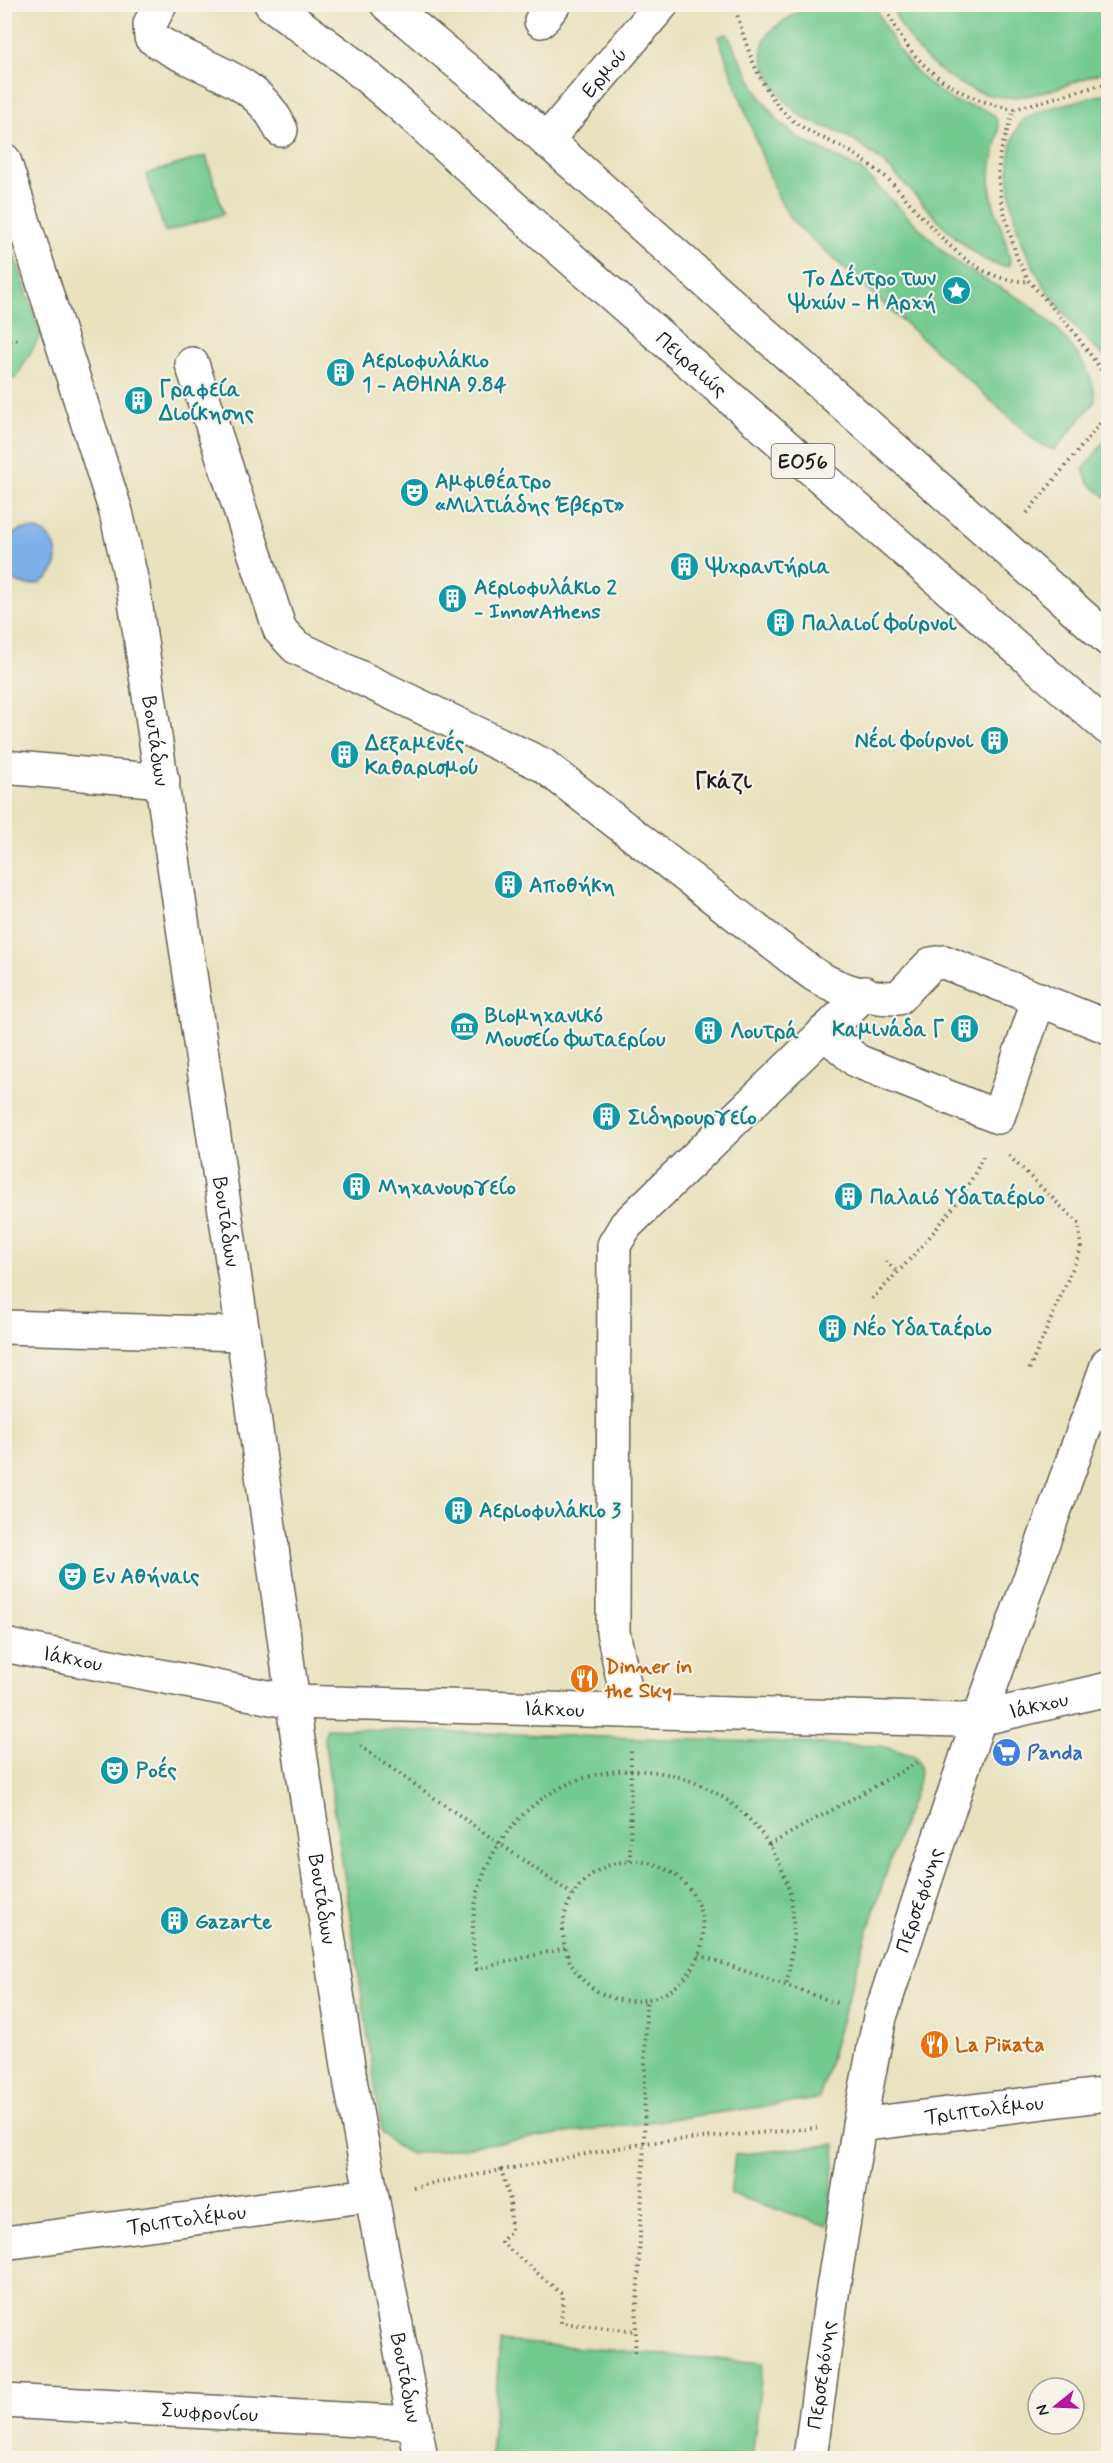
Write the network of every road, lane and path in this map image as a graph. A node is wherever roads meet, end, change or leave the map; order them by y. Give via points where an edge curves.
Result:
1 (160, 4) edge
2 (271, 4) edge
3 (387, 4) edge
4 (662, 4) edge
5 (734, 4) edge
6 (885, 4) edge
7 (1108, 82) edge
8 (1014, 109) junction
9 (281, 130) dead end
10 (546, 141) junction
11 (4, 160) edge
12 (1029, 281) junction
13 (192, 364) dead end
14 (1108, 379) edge
15 (1108, 414) edge
16 (1001, 543) junction
17 (1108, 639) edge
18 (1108, 728) edge
19 (4, 767) edge
20 (163, 781) junction
21 (865, 993) junction
22 (1038, 999) junction
23 (1108, 1027) edge
24 (825, 1032) junction
25 (994, 1127) junction
26 (886, 1261) dead end
27 (897, 1272) junction
28 (872, 1299) dead end
29 (4, 1327) edge
30 (243, 1334) junction
31 (1108, 1364) edge
32 (1029, 1370) dead end
33 (4, 1645) edge
34 (1108, 1689) edge
35 (292, 1702) junction
36 (630, 1712) junction
37 (979, 1719) junction
38 (359, 1746) dead end
39 (926, 1757) dead end
40 (631, 1769) junction
41 (500, 1843) junction
42 (769, 1845) junction
43 (630, 1861) junction
44 (573, 1895) junction
45 (565, 1948) junction
46 (699, 1955) junction
47 (786, 1986) junction
48 (646, 2000) junction
49 (880, 2017) junction
50 (1108, 2094) edge
51 (859, 2125) junction
52 (644, 2143) junction
53 (501, 2169) junction
54 (371, 2195) junction
55 (4, 2243) edge
56 (635, 2331) junction
57 (635, 2352) dead end
58 (4, 2401) edge
59 (414, 2423) junction
60 (420, 2458) edge
61 (810, 2458) edge

1 - 9 street via 150,24 151,37 261,97
2 - 18 street, Πειραιώς / ΕΟ56 via 351,63 406,110
3 - 10 street
4 - 10 street, Ερμού
5 - 12 path via 764,86 793,123 837,144 889,179 935,233 972,262 1014,282
6 - 8 path via 902,40 932,73 969,98
7 - 8 path
8 - 12 path via 1000,154 998,175 1008,228
10 - 16 street
11 - 20 street, Βουτάδων via 116,512 135,598
12 - 14 path
13 - 21 street via 280,630 290,642 543,765 818,978 830,985
15 - 16 path
16 - 17 street
19 - 20 street
20 - 30 street, Βουτάδων
21 - 22 street via 898,998 937,961
21 - 24 street
22 - 23 street
22 - 25 street
24 - 25 street via 857,1061
24 - 36 street via 626,1225 614,1245 613,1632
25 - 27 path via 974,1178
25 - 32 path via 1079,1224 1081,1249
26 - 27 path
27 - 28 path
29 - 30 street
30 - 35 street, Βουτάδων
31 - 37 street, Περσεφόνης
33 - 35 street, Ιάκχου
34 - 37 street, Ιάκχου
35 - 36 street, Ιάκχου
35 - 54 street, Βουτάδων
36 - 37 street, Ιάκχου
36 - 40 path
37 - 49 street, Περσεφόνης
38 - 41 path
39 - 42 path
40 - 41 path via 578,1779 543,1797 523,1813
40 - 42 path via 675,1775 715,1792 736,1807
40 - 43 path
41 - 44 path
41 - 45 path via 485,1866 477,1890 472,1931 477,1969
42 - 47 path via 786,1883 793,1913 794,1943
43 - 44 path via 610,1864 592,1873
43 - 46 path via 669,1870 694,1895 703,1923
44 - 45 path via 566,1911
45 - 48 path via 587,1985 616,2000
46 - 47 path
46 - 48 path via 693,1968 672,1990
47 - 49 path
48 - 52 path
49 - 51 street, Περσεφόνης
50 - 51 street, Τριπτολέμου
51 - 52 path
51 - 61 street, Περσεφόνης
52 - 53 path
52 - 56 path
53 - 54 path
53 - 56 path via 510,2200 511,2231 501,2242 563,2295 561,2323
54 - 55 street, Τριπτολέμου
54 - 59 street, Βουτάδων
56 - 57 path
58 - 59 street, Σωφρονίου
59 - 60 street, Βουτάδων

